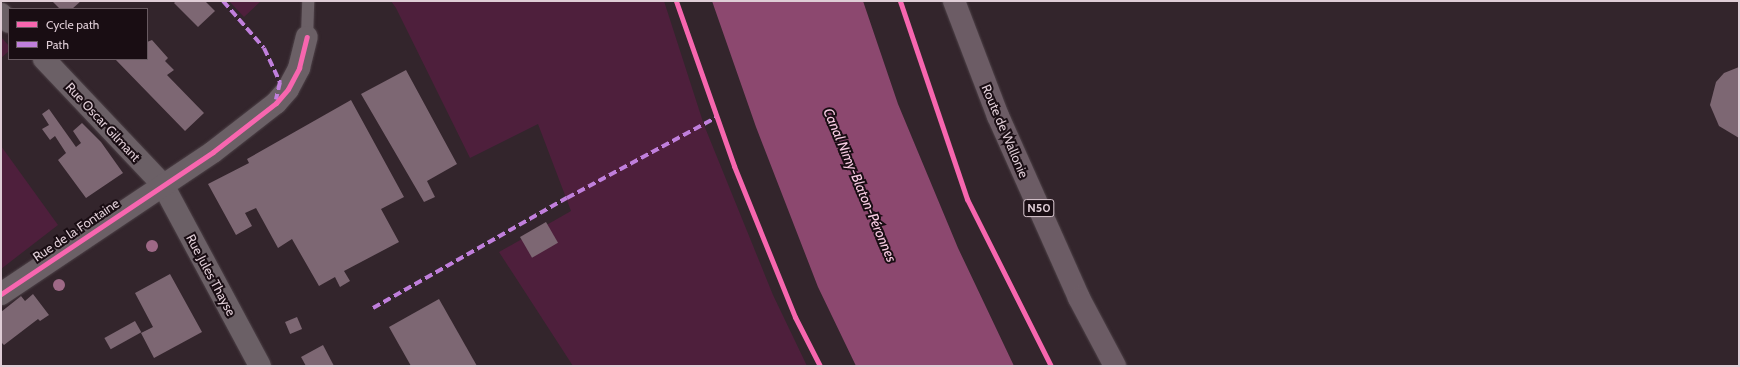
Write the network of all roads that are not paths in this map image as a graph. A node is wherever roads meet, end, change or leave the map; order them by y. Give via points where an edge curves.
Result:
1 (308, 1) edge
2 (954, 1) edge
3 (307, 37) joint
4 (45, 60) edge
5 (162, 184) junction
6 (1, 294) edge
7 (260, 366) edge
8 (1116, 366) edge

1 - 3 lane
2 - 8 main road, Route de Wallonie / N50 via 998,116 1079,298
3 - 5 street, Rue de la Fontaine via 299,68 288,89 276,103 213,152
4 - 5 street, Rue Oscar Gilmant
5 - 6 street, Rue de la Fontaine
5 - 7 street, Rue Jules Thayse

